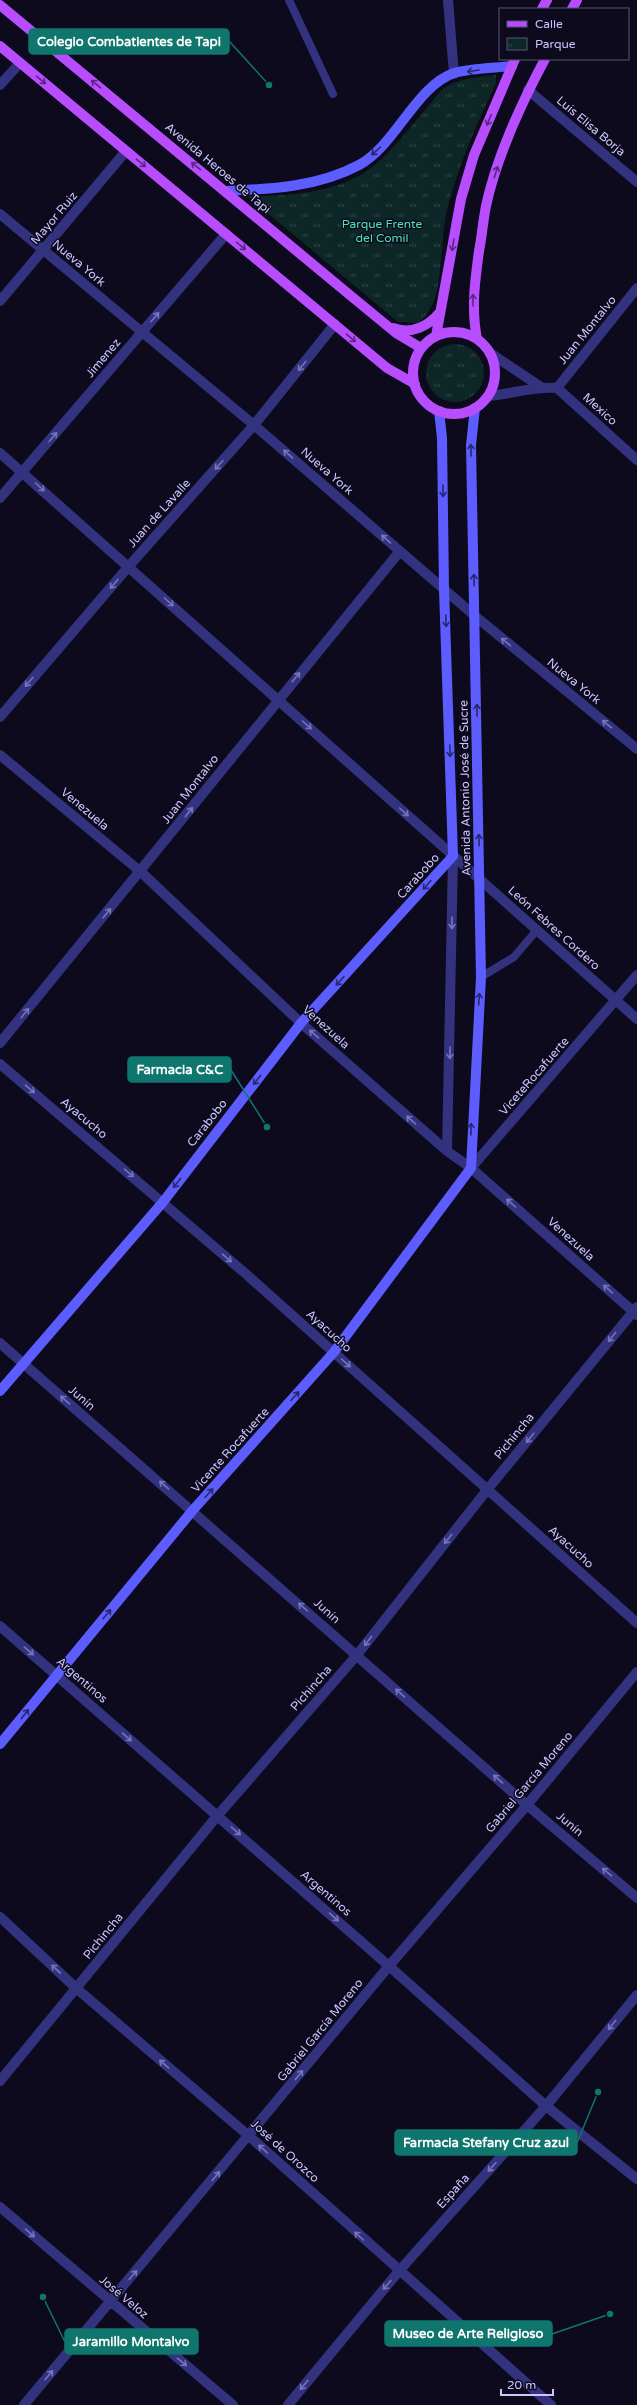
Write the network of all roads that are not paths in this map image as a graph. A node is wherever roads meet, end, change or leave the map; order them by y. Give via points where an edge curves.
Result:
1 (289, 0) edge
2 (448, 0) edge
3 (0, 5) edge
4 (0, 46) edge
5 (544, 60) edge
6 (513, 62) edge
7 (20, 63) junction
8 (454, 74) junction
9 (0, 85) edge
10 (528, 90) junction
11 (333, 94) dead end
12 (126, 151) junction
13 (637, 182) edge
14 (226, 191) junction
15 (0, 214) edge
16 (226, 234) junction
17 (44, 250) junction
18 (637, 288) edge
19 (0, 301) edge
20 (442, 310) junction
21 (335, 324) junction
22 (388, 326) junction
23 (142, 332) junction
24 (436, 336) junction
25 (477, 339) junction
26 (421, 348) junction
27 (490, 353) junction
28 (415, 384) junction
29 (541, 387) junction
30 (556, 388) junction
31 (489, 396) junction
32 (475, 408) junction
33 (439, 411) junction
34 (254, 425) junction
35 (0, 453) edge
36 (637, 460) edge
37 (23, 472) junction
38 (0, 498) edge
39 (400, 551) junction
40 (129, 566) junction
41 (444, 589) junction
42 (475, 616) junction
43 (278, 699) junction
44 (0, 717) edge
45 (637, 749) edge
46 (0, 755) edge
47 (454, 856) junction
48 (141, 872) junction
49 (480, 879) junction
50 (537, 930) junction
51 (637, 975) edge
52 (481, 977) junction
53 (616, 1001) junction
54 (637, 1019) edge
55 (301, 1023) junction
56 (0, 1044) edge
57 (0, 1064) edge
58 (447, 1151) junction
59 (471, 1168) junction
60 (163, 1202) junction
61 (636, 1311) edge
62 (0, 1343) edge
63 (334, 1352) junction
64 (23, 1364) junction
65 (0, 1391) edge
66 (487, 1490) junction
67 (193, 1510) junction
68 (637, 1623) edge
69 (0, 1626) edge
70 (356, 1655) junction
71 (637, 1672) edge
72 (57, 1675) junction
73 (0, 1744) edge
74 (528, 1805) junction
75 (218, 1815) junction
76 (637, 1898) edge
77 (0, 1917) edge
78 (389, 1966) junction
79 (76, 1988) junction
80 (637, 1995) edge
81 (0, 2081) edge
82 (546, 2106) junction
83 (249, 2136) junction
84 (637, 2179) edge
85 (0, 2207) edge
86 (399, 2271) junction
87 (110, 2302) junction
88 (24, 2405) edge
89 (233, 2405) edge
90 (288, 2405) edge
91 (552, 2405) edge

1 - 11 lane
2 - 8 street
14 -> 3 main road, Avenida Heroes de Tapi
4 - 7 main road
5 - 10 main road
6 -> 8 main road
6 -> 20 main road via 474,155 461,199
7 - 9 street
7 -> 12 main road
8 -> 14 main road via 431,87 388,140 360,165 321,180 274,189
10 - 13 street, Luis Elisa Borja
25 -> 10 main road via 473,291 486,205
12 -> 16 main road
12 - 17 street, Mayor Ruiz
14 - 22 main road, Avenida Heroes de Tapi
15 - 17 street, Nueva York
16 -> 21 main road
23 -> 16 street, Jimenez
17 - 19 street, Mayor Ruiz
17 - 23 street, Nueva York
18 - 30 street, Juan Montalvo
20 - 22 main road via 431,322 419,328 396,329
20 - 24 main road
21 -> 28 main road via 387,368
21 -> 34 street, Juan de Lavalle
22 - 26 main road, Avenida Heroes de Tapi
23 - 34 street, Nueva York
37 -> 23 street, Jimenez
24 - 25 main road via 457,332
24 - 26 main road
25 - 27 main road
26 - 28 main road via 413,369
27 - 29 street
27 - 31 main road via 496,375
28 - 33 main road via 426,403
29 - 30 street
29 - 31 street via 513,394
30 - 36 street, Mexico
31 - 32 main road
32 - 33 main road via 453,414
42 -> 32 main road, Avenida Antonio José de Sucre via 471,445
33 -> 41 main road, Avenida Antonio José de Sucre via 442,438
39 -> 34 street, Nueva York
34 -> 40 street, Juan de Lavalle
35 - 37 street, León Febres Cordero
37 - 38 street, Jimenez
37 -> 40 street, León Febres Cordero
39 - 41 street, Nueva York
43 -> 39 street, Juan Montalvo
40 -> 43 street, León Febres Cordero
40 -> 44 street, Juan de Lavalle
41 - 42 street, Nueva York
41 -> 47 main road, Avenida Antonio José de Sucre
45 -> 42 street, Nueva York
49 -> 42 main road, Avenida Antonio José de Sucre
43 -> 47 street, León Febres Cordero
48 -> 43 street, Juan Montalvo
46 - 48 street, Venezuela
47 - 49 street, León Febres Cordero
47 -> 55 main road, Carabobo
47 -> 58 street, Avenida Antonio José de Sucre
48 - 55 street, Venezuela
56 -> 48 street, Juan Montalvo
49 - 50 street, León Febres Cordero
49 - 52 main road, Avenida Antonio José de Sucre
50 - 52 lane via 514,957
50 - 53 street, León Febres Cordero
51 - 53 street
59 -> 52 main road, Avenida Antonio José de Sucre
53 - 54 street, León Febres Cordero
53 - 59 street, ViceteRocafuerte
58 -> 55 street, Venezuela
55 -> 60 main road, Carabobo
57 -> 60 street, Ayacucho
58 - 59 street, Venezuela
61 -> 59 street, Venezuela
59 - 63 main road, Vicente Rocafuerte
60 -> 63 street, Ayacucho
60 - 64 main road, Carabobo
61 -> 66 street, Pichincha
62 - 64 street, Junín
63 -> 66 street, Ayacucho
67 -> 63 main road, Vicente Rocafuerte
64 - 65 main road, Carabobo
67 -> 64 street, Junín
66 - 68 street, Ayacucho
66 -> 70 street, Pichincha
70 -> 67 street, Junín
72 -> 67 main road, Vicente Rocafuerte
69 -> 72 street, Argentinos
74 -> 70 street, Junín
70 - 75 street, Pichincha
71 - 74 street, Gabriel García Moreno
73 -> 72 main road, Vicente Rocafuerte
72 -> 75 street, Argentinos
76 -> 74 street, Junín
74 - 78 street, Gabriel García Moreno
75 -> 78 street, Argentinos
75 - 79 street, Pichincha
79 -> 77 street, José de Orozco
78 - 82 street, Argentinos
83 -> 78 street, Gabriel García Moreno
79 - 81 street, Pichincha
83 -> 79 street, José de Orozco
80 -> 82 street, España
82 - 84 street, Argentinos
82 -> 86 street, España
86 -> 83 street, José de Orozco
87 -> 83 street, Gabriel García Moreno
85 -> 87 street, José Veloz
86 -> 90 street, España
86 - 91 street, José de Orozco
88 -> 87 street, Gabriel García Moreno
87 -> 89 street, José Veloz

